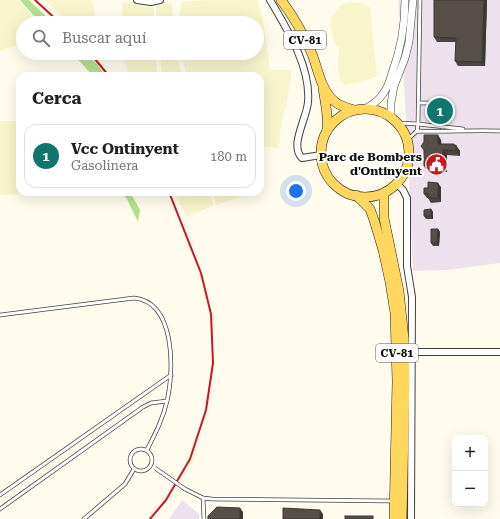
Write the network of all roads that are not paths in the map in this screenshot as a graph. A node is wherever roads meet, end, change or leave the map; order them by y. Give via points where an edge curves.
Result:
1 (137, 0) edge
2 (160, 0) edge
3 (270, 0) edge
4 (281, 0) edge
5 (405, 0) edge
6 (413, 0) edge
7 (420, 0) edge
8 (322, 83) junction
9 (419, 103) junction
10 (442, 108) edge
11 (365, 109) junction
12 (354, 110) junction
13 (442, 115) edge
14 (394, 120) junction
15 (418, 124) junction
16 (442, 127) junction
17 (473, 130) junction
18 (327, 131) junction
19 (417, 131) junction
20 (500, 131) edge
21 (407, 140) junction
22 (321, 155) junction
23 (396, 183) junction
24 (384, 193) junction
25 (356, 195) junction
26 (0, 315) edge
27 (413, 352) junction
28 (500, 352) edge
29 (170, 375) junction
30 (167, 401) junction
31 (147, 450) junction
32 (150, 466) junction
33 (134, 469) junction
34 (0, 495) edge
35 (203, 498) junction
36 (394, 501) junction
37 (0, 509) edge
38 (84, 519) edge
39 (204, 519) edge
40 (394, 519) edge
41 (402, 519) edge
42 (411, 519) edge

1 - 2 street
3 - 22 street via 296,48 308,90 298,151 302,158
4 - 8 main road, CV-81 via 301,30
5 - 11 street via 402,44 389,81 382,96
6 - 14 street via 409,42 391,103
7 - 9 lane
8 - 12 main road, CV-81 via 335,102
8 - 18 main road, CV-81 via 328,112
9 - 10 lane via 442,103
9 - 15 lane
11 - 12 main road, CV-81
11 - 14 main road, CV-81 via 379,111
12 - 18 main road, CV-81 via 343,115
13 - 16 lane
14 - 15 lane
14 - 21 main road
15 - 16 lane
15 - 19 lane
16 - 17 lane
17 - 19 lane
17 - 20 lane
18 - 22 main road, CV-81
19 - 21 lane
21 - 23 main road via 406,169
22 - 25 main road, CV-81 via 326,172 336,185
23 - 24 main road
23 - 27 street via 405,193 408,204 407,266 412,297
24 - 25 main road, CV-81 via 372,196
24 - 41 main road, CV-81 via 384,218 404,331
25 - 36 main road, CV-81 via 370,209 374,220 394,306 397,373
26 - 29 lane via 140,298 156,309 164,326 171,355
27 - 28 street
27 - 42 street
29 - 30 lane
29 - 34 lane
30 - 31 lane via 159,426
30 - 37 lane via 143,407
31 - 32 lane via 152,459
31 - 33 lane via 136,450 131,455 130,462
32 - 33 lane via 141,471
32 - 35 lane, bridge
33 - 38 lane via 125,484
35 - 36 lane
35 - 39 lane
36 - 40 main road, CV-81

